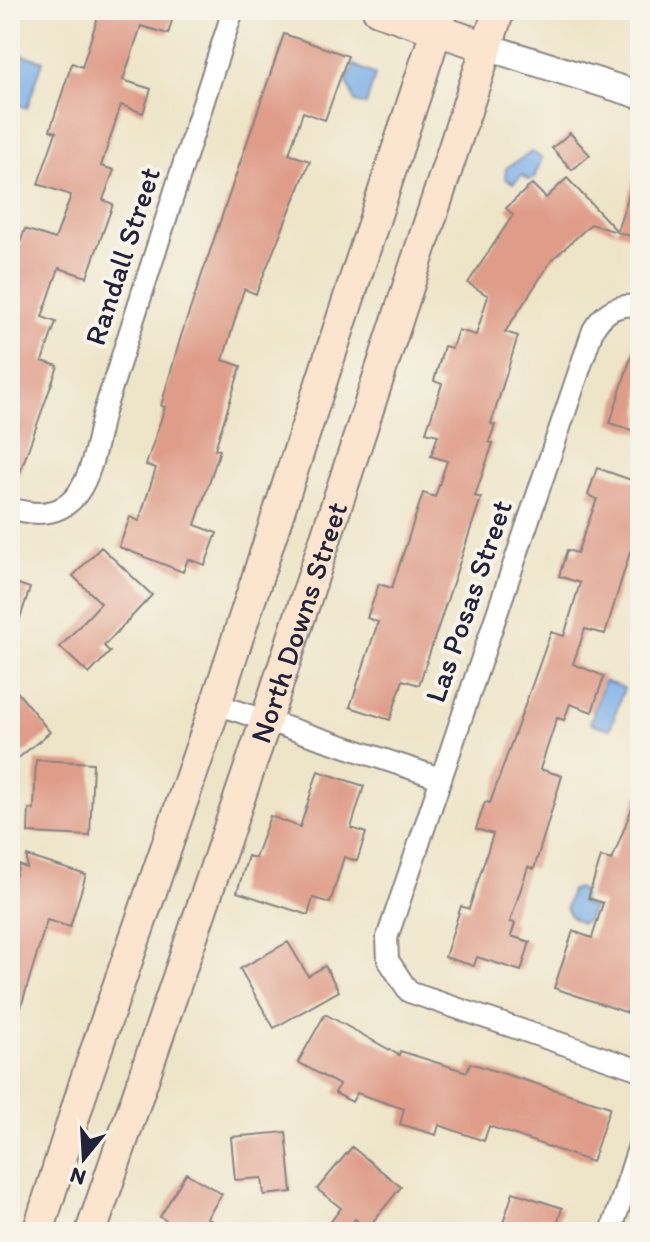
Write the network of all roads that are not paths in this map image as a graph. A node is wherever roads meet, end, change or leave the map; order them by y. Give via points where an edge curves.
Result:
1 (233, 10) edge
2 (378, 10) edge
3 (499, 10) edge
4 (440, 19) edge
5 (487, 47) junction
6 (640, 95) edge
7 (640, 306) edge
8 (10, 508) edge
9 (216, 704) junction
10 (266, 720) junction
11 (440, 778) junction
12 (640, 1070) edge
13 (640, 1142) edge
14 (38, 1232) edge
15 (91, 1232) edge
16 (611, 1232) edge

1 - 8 street, Randall Street via 103,415 88,480 56,510 35,514
2 - 4 main road
3 - 5 main road, North Downs Street
4 - 5 main road
4 - 9 main road, North Downs Street
5 - 6 street
5 - 10 main road, North Downs Street
7 - 11 street, Las Posas Street via 613,309 593,330
9 - 10 street
9 - 14 main road, North Downs Street
10 - 11 street
10 - 15 main road, North Downs Street
11 - 12 street, Las Posas Street via 392,917 388,960 398,980 420,997
13 - 16 street

